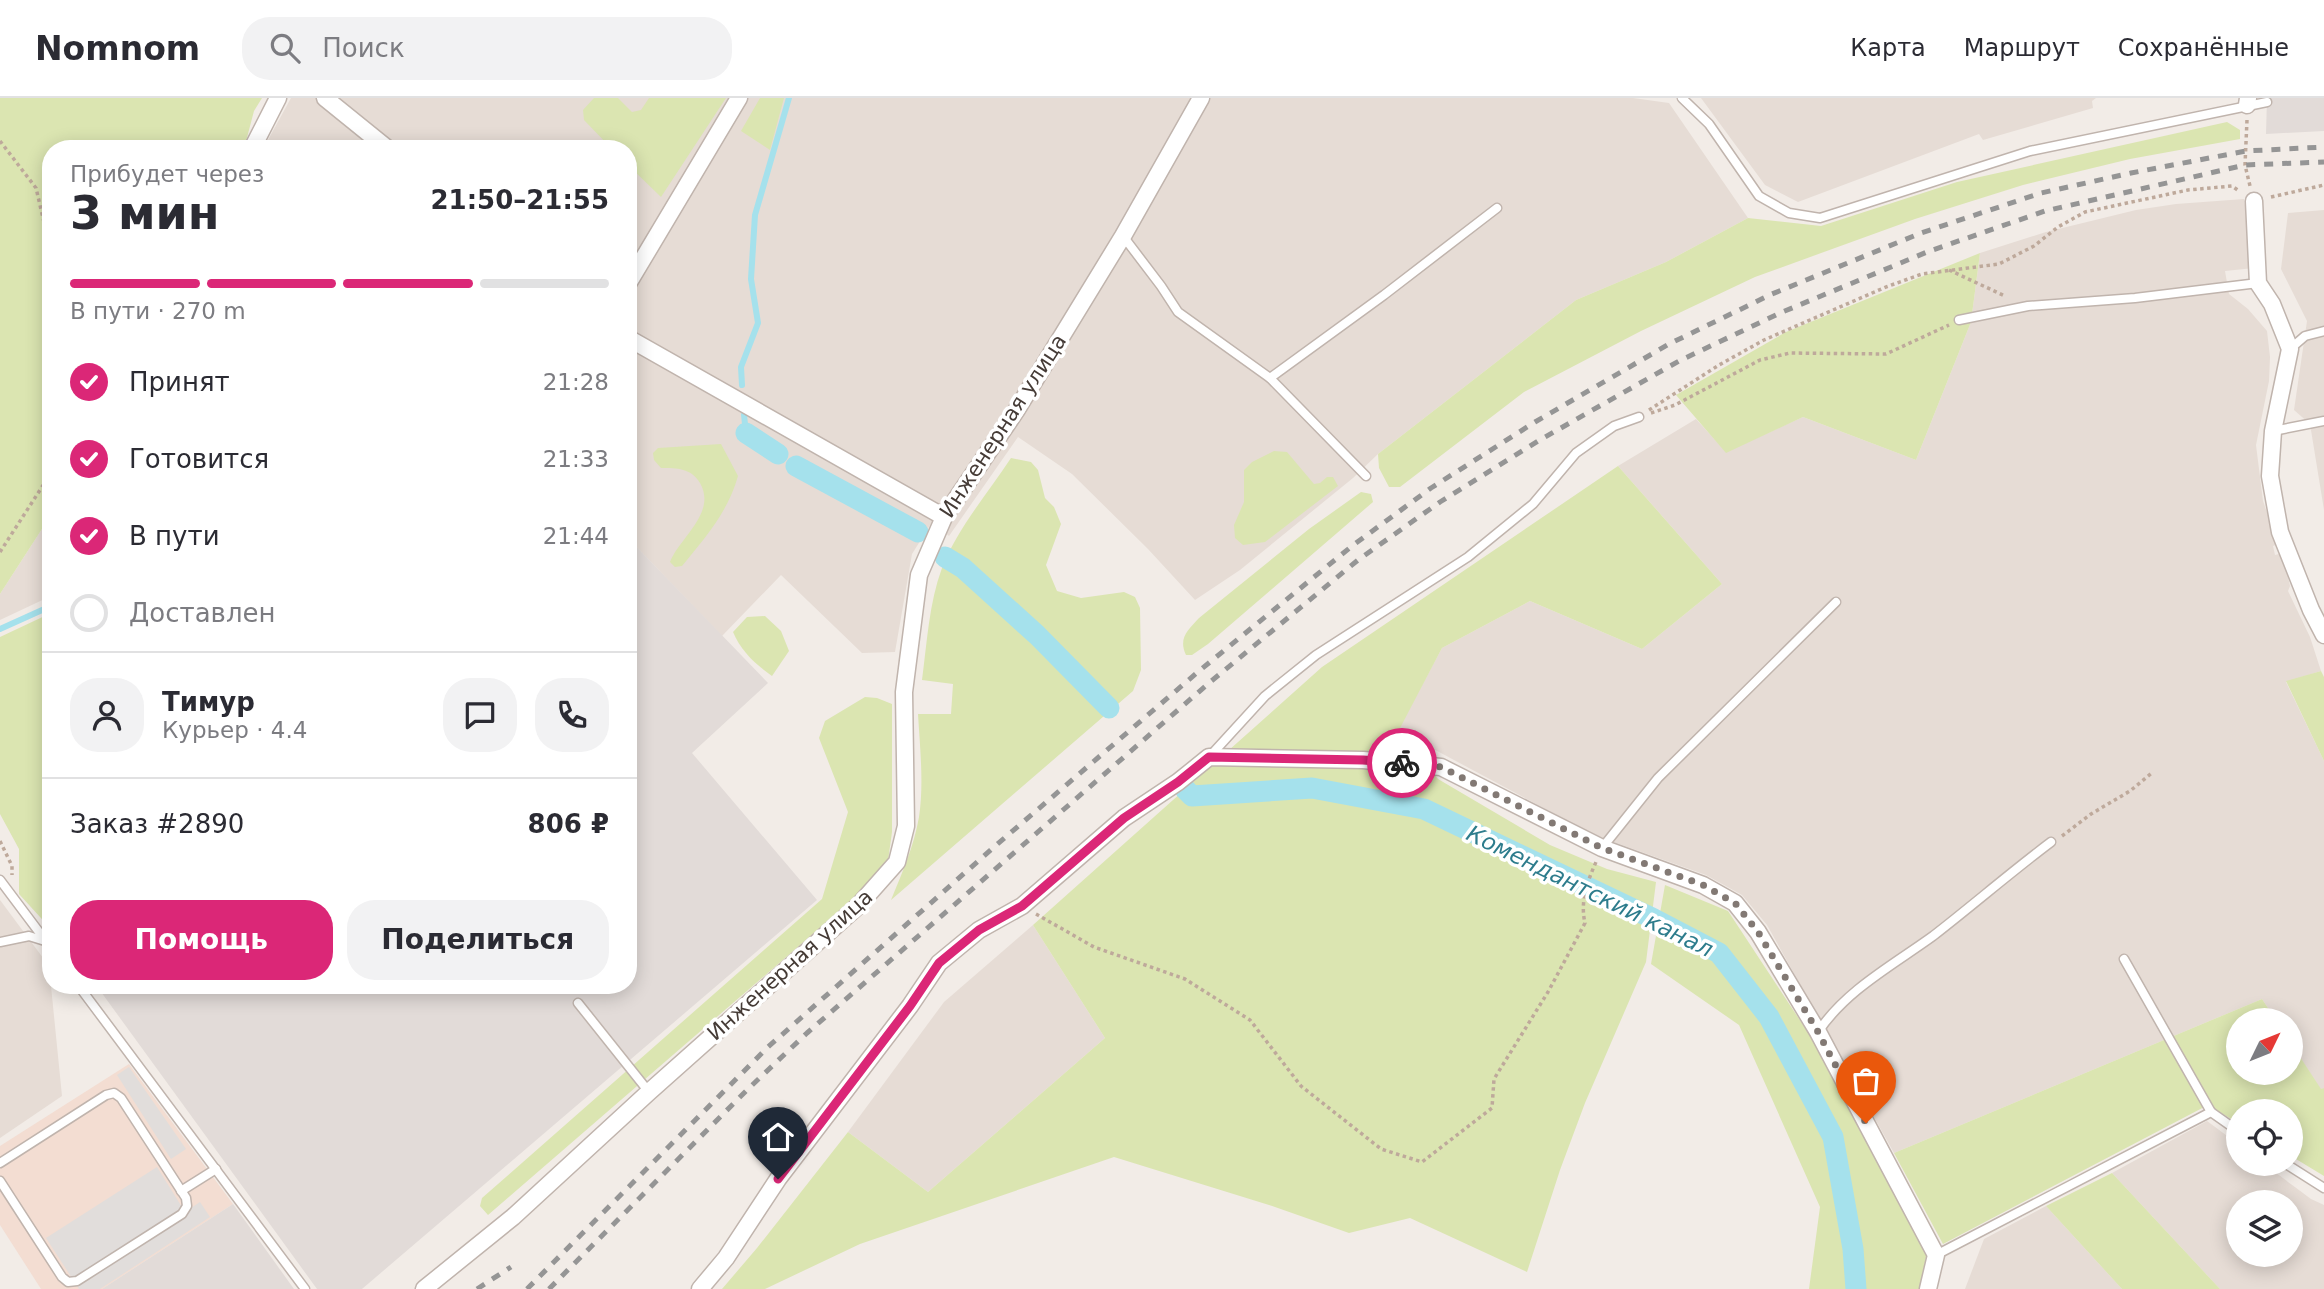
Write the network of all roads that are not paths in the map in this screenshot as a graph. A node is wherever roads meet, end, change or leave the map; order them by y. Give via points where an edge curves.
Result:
1 (278, 98) edge
2 (325, 98) edge
3 (739, 98) edge
4 (1201, 98) edge
5 (1682, 98) edge
6 (2248, 102) edge
7 (2267, 102) dead end
8 (257, 140) edge
9 (376, 140) edge
10 (2254, 201) road end
11 (1497, 208) dead end
12 (1123, 236) junction
13 (637, 269) edge
14 (2258, 283) junction
15 (1959, 320) road end
16 (2324, 331) edge
17 (637, 343) edge
18 (2290, 349) junction
19 (1270, 378) junction
20 (1639, 417) road end
21 (2324, 421) edge
22 (2273, 431) junction
23 (1366, 476) dead end
24 (944, 517) junction
25 (1836, 602) dead end
26 (2318, 611) edge
27 (2324, 635) edge
28 (1209, 757) junction
29 (2051, 842) road end
30 (1602, 848) junction
31 (0, 880) edge
32 (42, 936) edge
33 (42, 941) edge
34 (0, 942) edge
35 (2124, 959) dead end
36 (85, 994) edge
37 (578, 1003) dead end
38 (1818, 1032) junction
39 (649, 1092) junction
40 (2211, 1112) junction
41 (2226, 1123) edge
42 (0, 1163) edge
43 (216, 1169) junction
44 (2303, 1175) edge
45 (0, 1181) edge
46 (2324, 1188) edge
47 (181, 1191) junction
48 (1936, 1255) junction
49 (305, 1289) edge
50 (425, 1289) edge
51 (700, 1289) edge
52 (1928, 1289) edge

1 - 8 street
2 - 9 street
3 - 13 street
4 - 12 street, Инженерная улица
5 - 6 lane via 1709,124 1759,197 1789,213 1820,218 2030,151
6 - 7 lane
10 - 14 street
11 - 19 lane
12 - 19 lane via 1178,312
12 - 24 street, Инженерная улица via 1016,411
14 - 15 lane via 2028,306
14 - 18 street
16 - 18 lane via 2305,337
17 - 24 street
18 - 22 street
19 - 23 lane
20 - 28 lane via 1614,426 1576,453 1533,504 1468,557 1316,655 1265,696
21 - 22 lane
22 - 26 street via 2270,476 2280,533
24 - 39 street, Инженерная улица via 919,575 904,692 906,825 897,862 858,906
25 - 30 lane via 1658,778
26 - 27 street
28 - 30 street via 1363,760 1441,767
28 - 51 street via 1124,818 1022,906 979,930 939,963
29 - 38 lane via 1850,996 1831,1012
30 - 38 street via 1703,885 1735,903 1758,932
31 - 32 lane
33 - 34 lane via 29,936
35 - 40 lane
36 - 43 lane
37 - 39 lane
38 - 48 street
39 - 50 street, Инженерная улица via 513,1217
40 - 41 lane
40 - 48 lane
42 - 47 lane via 114,1093
43 - 47 lane
43 - 49 lane
44 - 46 lane
45 - 47 lane via 68,1282 77,1281 182,1214 187,1206
48 - 52 street

